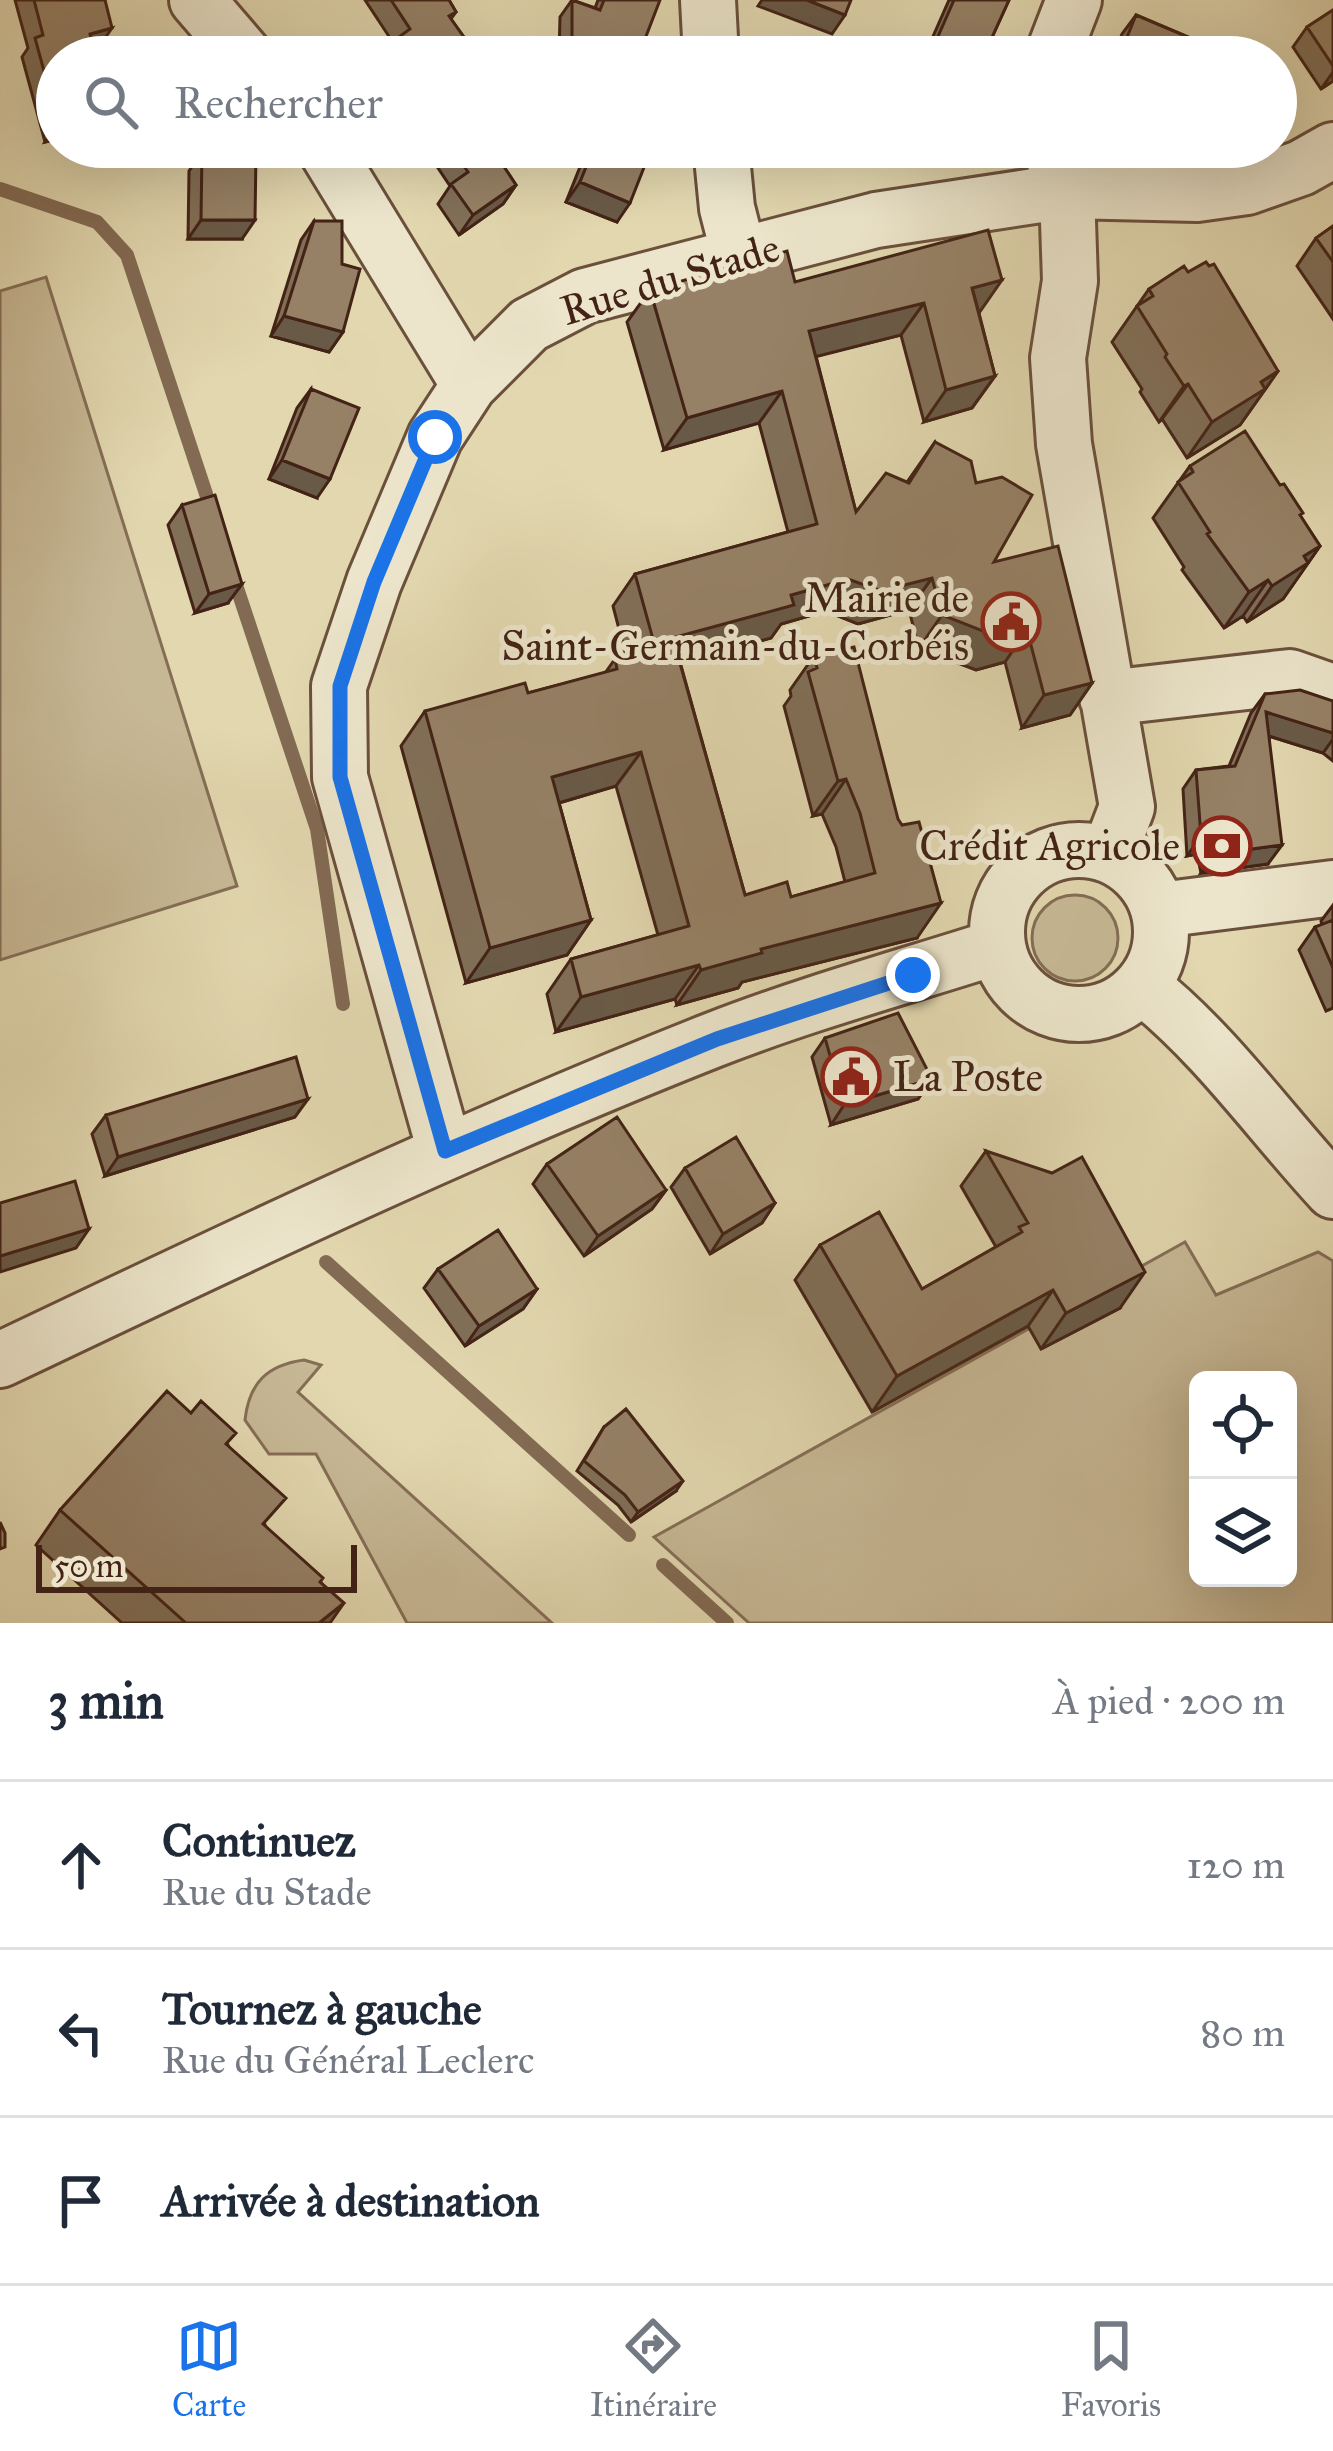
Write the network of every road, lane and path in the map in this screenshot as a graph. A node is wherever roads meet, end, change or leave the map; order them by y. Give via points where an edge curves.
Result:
1 (197, 0) edge
2 (708, 0) edge
3 (1074, 0) edge
4 (228, 36) edge
5 (710, 36) edge
6 (1060, 36) edge
7 (1333, 150) edge
8 (337, 168) edge
9 (723, 168) edge
10 (1058, 169) edge
11 (739, 255) junction
12 (469, 385) junction
13 (1333, 692) edge
14 (1107, 698) junction
15 (1109, 854) junction
16 (1333, 887) edge
17 (1160, 910) junction
18 (998, 947) junction
19 (1142, 987) junction
20 (445, 1151) junction
21 (1333, 1191) edge
22 (0, 1360) edge

1 - 4 street
2 - 5 street
3 - 6 street
7 - 10 street, Rue du Stade via 1247,187 1197,194
8 - 12 street
9 - 11 street
10 - 11 street, Rue du Stade
10 - 14 street via 1070,281 1058,358 1064,445
11 - 12 street, Rue du Stade via 585,296 529,325
12 - 20 street, Rue du Stade via 435,437 340,686 340,777
13 - 14 street via 1290,677
14 - 15 street via 1127,807
15 - 17 street via 1142,876
15 - 18 street via 1067,851 1027,868 1008,890
16 - 17 street
17 - 19 street via 1161,950
18 - 19 street via 1014,983 1045,1008 1084,1016 1116,1007
18 - 20 street via 717,1039
19 - 21 street via 1212,1049
20 - 22 street

